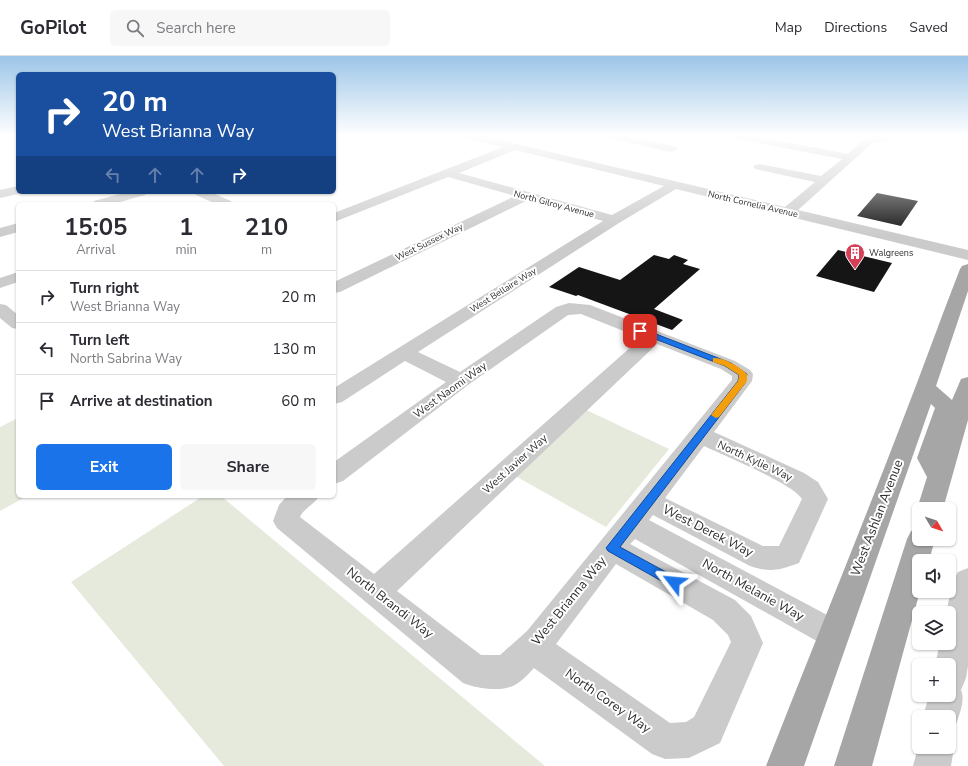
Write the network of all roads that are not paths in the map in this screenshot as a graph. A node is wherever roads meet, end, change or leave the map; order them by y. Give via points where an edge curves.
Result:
1 (457, 169) edge
2 (604, 169) edge
3 (769, 169) edge
4 (835, 169) edge
5 (447, 173) junction
6 (822, 180) junction
7 (673, 186) junction
8 (16, 190) edge
9 (0, 194) edge
10 (134, 194) edge
11 (204, 194) edge
12 (525, 196) junction
13 (106, 202) edge
14 (222, 202) edge
15 (788, 212) junction
16 (336, 217) edge
17 (614, 220) junction
18 (16, 228) edge
19 (0, 233) edge
20 (968, 255) edge
21 (968, 269) edge
22 (16, 278) edge
23 (0, 283) edge
24 (336, 287) edge
25 (0, 309) edge
26 (16, 322) edge
27 (654, 336) junction
28 (404, 353) junction
29 (461, 381) junction
30 (968, 383) edge
31 (925, 388) junction
32 (336, 396) edge
33 (700, 435) junction
34 (336, 474) edge
35 (940, 478) junction
36 (808, 489) joint
37 (932, 502) edge
38 (296, 505) edge
39 (640, 512) junction
40 (919, 546) edge
41 (612, 548) junction
42 (968, 580) edge
43 (375, 592) junction
44 (833, 634) junction
45 (532, 647) junction
46 (953, 658) edge
47 (506, 672) joint
48 (935, 754) edge
49 (784, 766) edge
50 (853, 766) edge
51 (932, 766) edge

1 - 5 street
2 - 7 street, North Cornelia Avenue
3 - 6 street
4 - 6 street
5 - 12 street, North Gilroy Avenue
5 - 16 street
6 - 15 street
7 - 15 street, North Cornelia Avenue
7 - 17 street, West Bellaire Way
8 - 9 street
10 - 13 street
11 - 14 street
12 - 17 street, North Gilroy Avenue
12 - 24 street, West Sussex Way
15 - 20 street, North Cornelia Avenue
17 - 28 street, West Bellaire Way
18 - 19 street
21 - 31 main road, West Ashlan Avenue
22 - 23 street
25 - 26 street
27 - 29 street, West Naomi Way via 584,309 569,308
27 - 33 street, West Brianna Way via 728,364 743,374 742,381
27 - 43 street, West Javier Way
28 - 29 street
28 - 32 street, West Bellaire Way
29 - 34 street, West Naomi Way
30 - 35 main road
31 - 35 main road via 946,406 929,458
31 - 44 main road, West Ashlan Avenue
33 - 36 street, North Kylie Way via 796,479
33 - 39 street, West Brianna Way
35 - 37 main road
36 - 39 street, West Derek Way via 815,499 789,555 777,559 760,558
38 - 43 street, North Brandi Way via 286,520
39 - 41 street, West Brianna Way
39 - 44 street, North Melanie Way
40 - 50 main road
41 - 45 street, West Brianna Way
41 - 45 street, North Corey Way via 724,610 740,626 747,643 707,730 689,740 665,741
42 - 46 street
43 - 47 street, North Brandi Way via 475,671
44 - 49 main road, West Ashlan Avenue
45 - 47 street, West Brianna Way
48 - 51 street

